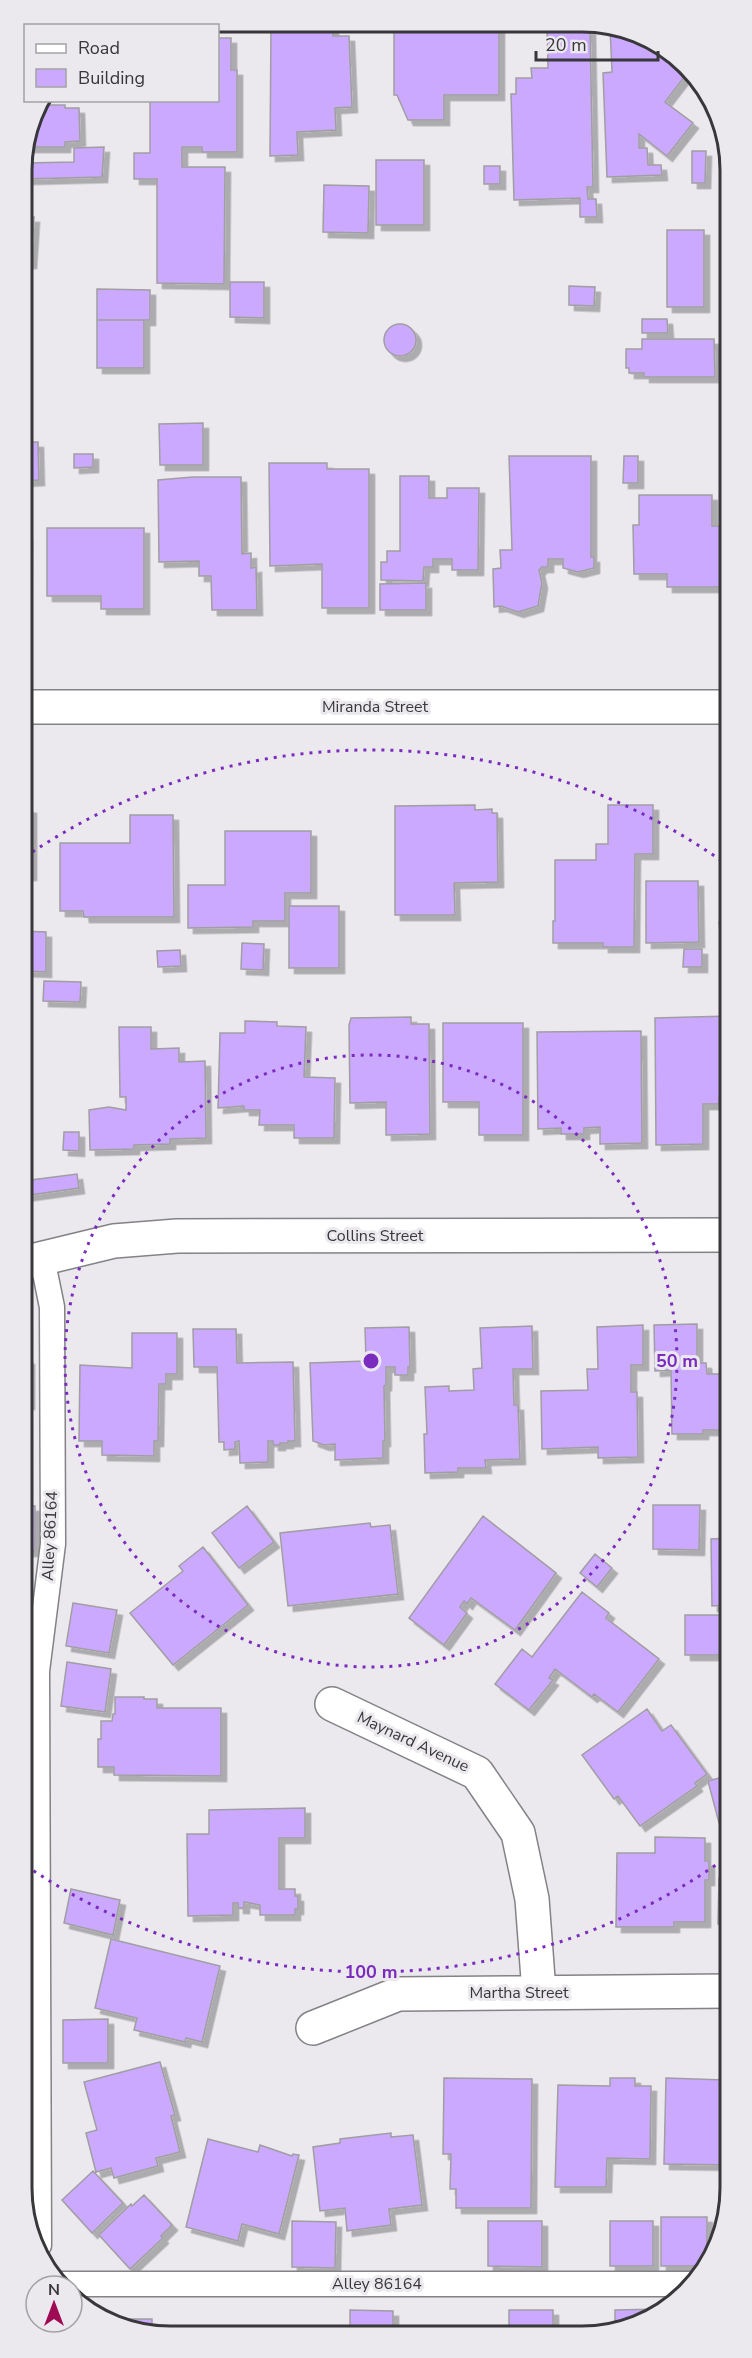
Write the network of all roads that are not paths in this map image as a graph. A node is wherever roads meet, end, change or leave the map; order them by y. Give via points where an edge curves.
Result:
1 (32, 707) edge
2 (720, 707) edge
3 (720, 1235) edge
4 (32, 1261) edge
5 (332, 1704) dead end
6 (720, 1991) edge
7 (539, 1992) junction
8 (313, 2028) dead end
9 (39, 2233) edge
10 (84, 2284) edge
11 (682, 2284) edge

1 - 2 street, Miranda Street
3 - 4 street, Collins Street via 177,1236 114,1241
4 - 9 lane, Alley 86164 via 52,1307 53,1544 37,1671
5 - 7 street, Maynard Avenue via 477,1773 518,1833 532,1899
6 - 7 street, Martha Street
7 - 8 street, Martha Street via 398,1994
10 - 11 lane, Alley 86164

